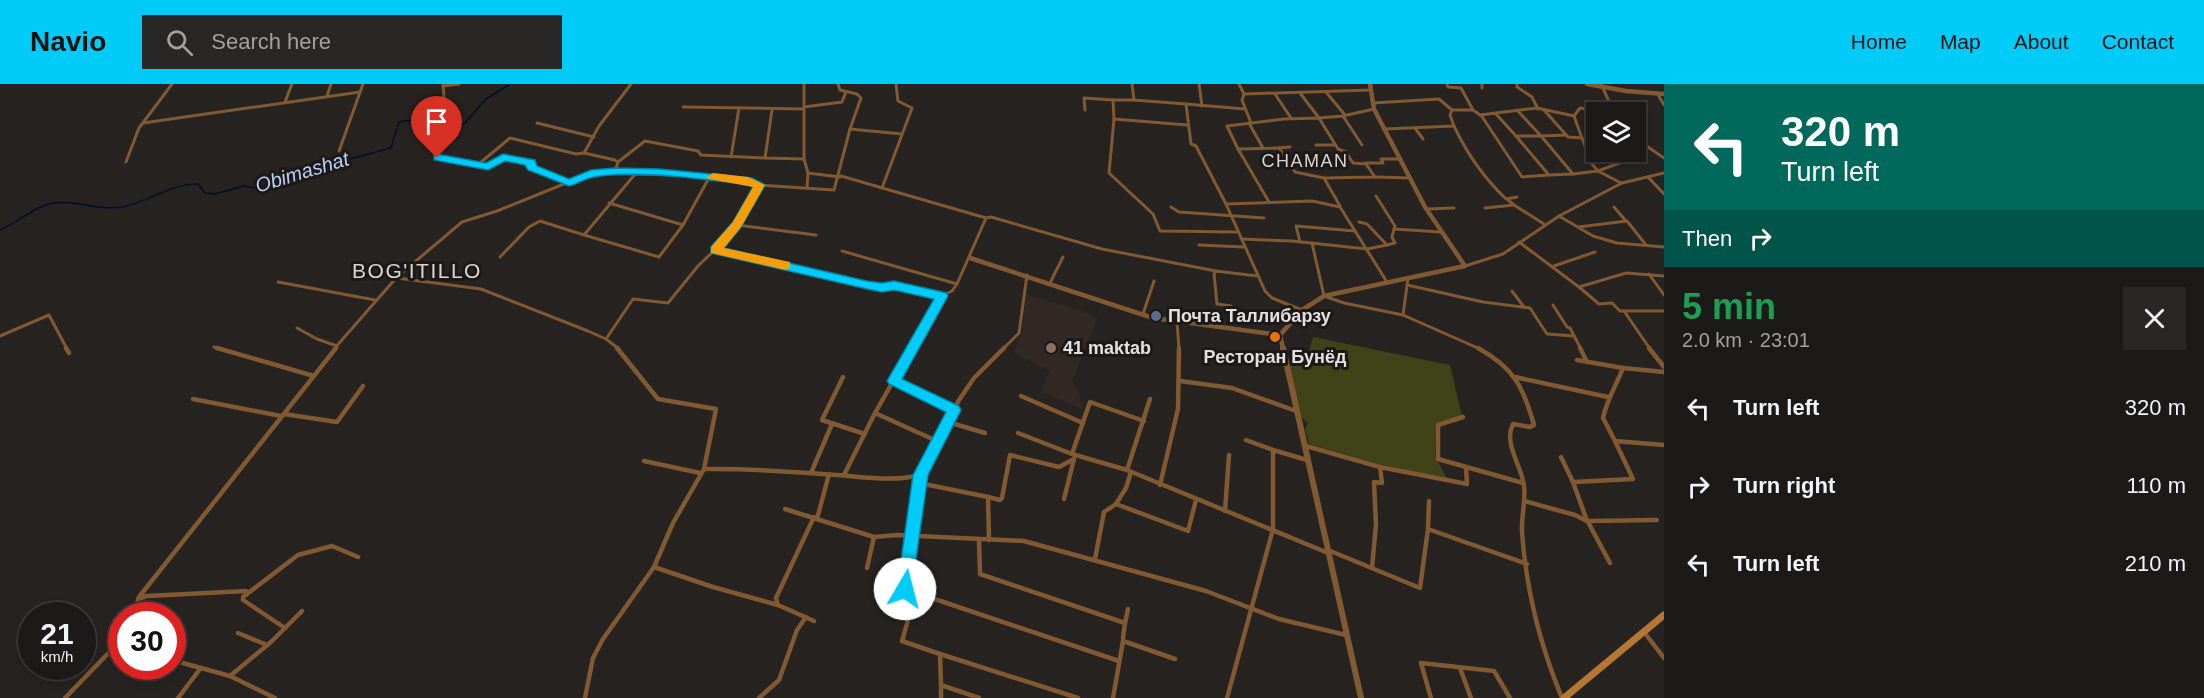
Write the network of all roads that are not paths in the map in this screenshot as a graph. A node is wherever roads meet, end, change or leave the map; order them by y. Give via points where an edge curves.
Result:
1 (172, 84) edge
2 (292, 84) edge
3 (331, 84) edge
4 (364, 84) edge
5 (459, 84) edge
6 (631, 84) edge
7 (804, 84) edge
8 (838, 84) edge
9 (896, 84) edge
10 (1132, 84) edge
11 (1199, 84) edge
12 (1239, 84) edge
13 (1447, 84) edge
14 (1517, 84) edge
15 (1587, 84) edge
16 (443, 85) edge
17 (1602, 86) edge
18 (1371, 87) edge
19 (1326, 91) junction
20 (360, 92) junction
21 (846, 92) junction
22 (1300, 93) junction
23 (1657, 93) junction
24 (1244, 94) junction
25 (1275, 94) junction
26 (1664, 94) edge
27 (327, 96) junction
28 (1113, 100) junction
29 (1134, 100) junction
30 (285, 102) junction
31 (1609, 102) edge
32 (1373, 103) junction
33 (1186, 104) junction
34 (1664, 105) edge
35 (1202, 106) junction
36 (440, 107) dead end
37 (682, 107) dead end
38 (739, 108) junction
39 (804, 108) junction
40 (1245, 109) junction
41 (1538, 109) junction
42 (1586, 109) edge
43 (772, 110) junction
44 (1084, 110) dead end
45 (1374, 110) junction
46 (1452, 110) junction
47 (1473, 110) junction
48 (1517, 110) junction
49 (1544, 110) junction
50 (1496, 113) junction
51 (1480, 115) junction
52 (1344, 116) junction
53 (1575, 116) junction
54 (1292, 118) junction
55 (1318, 118) junction
56 (1114, 119) junction
57 (143, 123) junction
58 (537, 123) dead end
59 (1251, 124) junction
60 (1187, 125) junction
61 (1454, 126) junction
62 (1414, 127) junction
63 (850, 129) junction
64 (1385, 129) junction
65 (902, 134) junction
66 (1566, 135) junction
67 (1516, 136) junction
68 (1541, 136) junction
69 (594, 137) junction
70 (1582, 138) junction
71 (1423, 139) dead end
72 (1316, 145) dead end
73 (1336, 145) junction
74 (1362, 145) dead end
75 (1646, 146) edge
76 (1290, 147) dead end
77 (1263, 148) junction
78 (1280, 148) junction
79 (1238, 149) junction
80 (339, 151) dead end
81 (584, 153) junction
82 (730, 157) junction
83 (437, 158) dead end
84 (765, 158) junction
85 (1664, 158) edge
86 (804, 159) junction
87 (1401, 159) junction
88 (126, 162) dead end
89 (618, 162) junction
90 (1625, 162) dead end
91 (1364, 163) junction
92 (479, 164) junction
93 (1598, 171) junction
94 (615, 172) junction
95 (636, 173) junction
96 (808, 173) junction
97 (1664, 173) edge
98 (1573, 174) junction
99 (1549, 175) junction
100 (710, 176) junction
101 (841, 176) junction
102 (1375, 177) junction
103 (1648, 177) junction
104 (1324, 178) junction
105 (1411, 178) junction
106 (569, 183) junction
107 (1622, 183) junction
108 (760, 185) junction
109 (807, 188) junction
110 (882, 188) junction
111 (1664, 194) edge
112 (1376, 196) dead end
113 (1517, 196) dead end
114 (1506, 199) junction
115 (1269, 202) junction
116 (609, 203) junction
117 (1226, 204) junction
118 (1514, 205) junction
119 (1171, 207) dead end
120 (1340, 207) junction
121 (1614, 207) dead end
122 (1454, 208) dead end
123 (1485, 208) dead end
124 (1426, 209) junction
125 (1230, 216) junction
126 (1559, 216) junction
127 (986, 218) junction
128 (1264, 218) dead end
129 (1627, 221) junction
130 (1359, 222) dead end
131 (1544, 224) junction
132 (683, 225) junction
133 (737, 225) junction
134 (1578, 227) junction
135 (1394, 229) junction
136 (1356, 231) junction
137 (1237, 232) junction
138 (1440, 232) junction
139 (584, 235) junction
140 (816, 235) dead end
141 (1240, 239) junction
142 (1300, 242) junction
143 (1519, 242) junction
144 (1312, 243) junction
145 (1198, 245) dead end
146 (1387, 245) junction
147 (1647, 246) junction
148 (1244, 247) junction
149 (1664, 247) edge
150 (1367, 249) junction
151 (715, 250) junction
152 (842, 251) dead end
153 (1595, 252) dead end
154 (500, 257) dead end
155 (1063, 257) dead end
156 (970, 258) junction
157 (1465, 266) junction
158 (1553, 266) junction
159 (1216, 271) junction
160 (1648, 274) junction
161 (1027, 275) junction
162 (1258, 276) junction
163 (1664, 276) edge
164 (397, 277) junction
165 (1408, 278) junction
166 (1154, 280) dead end
167 (278, 282) dead end
168 (1387, 282) junction
169 (1050, 283) junction
170 (957, 284) junction
171 (1407, 285) junction
172 (1579, 287) junction
173 (1512, 291) dead end
174 (1664, 295) edge
175 (942, 296) junction
176 (1324, 296) junction
177 (376, 300) junction
178 (1553, 305) dead end
179 (1231, 306) dead end
180 (1524, 308) junction
181 (1302, 310) junction
182 (1664, 311) edge
183 (1624, 312) junction
184 (1143, 314) junction
185 (1403, 315) junction
186 (1178, 322) junction
187 (297, 328) dead end
188 (1280, 335) junction
189 (0, 336) edge
190 (1574, 336) junction
191 (606, 339) junction
192 (337, 346) junction
193 (214, 347) dead end
194 (69, 353) dead end
195 (1577, 360) dead end
196 (1587, 362) junction
197 (1664, 367) edge
198 (1623, 368) junction
199 (1664, 372) edge
200 (314, 376) junction
201 (843, 377) dead end
202 (1515, 377) junction
203 (894, 381) junction
204 (1180, 381) junction
205 (363, 386) dead end
206 (1021, 396) dead end
207 (1608, 397) junction
208 (193, 399) dead end
209 (1150, 399) dead end
210 (954, 410) junction
211 (1296, 411) junction
212 (875, 413) junction
213 (282, 415) junction
214 (1463, 417) dead end
215 (1144, 421) junction
216 (948, 422) junction
217 (1083, 423) junction
218 (832, 424) junction
219 (985, 433) dead end
220 (1018, 433) dead end
221 (865, 434) junction
222 (1246, 440) dead end
223 (1615, 441) junction
224 (939, 442) junction
225 (1664, 445) edge
226 (1305, 446) junction
227 (1273, 450) junction
228 (1229, 455) dead end
229 (1074, 456) junction
230 (1561, 457) dead end
231 (644, 461) dead end
232 (1308, 461) junction
233 (1380, 467) junction
234 (1466, 467) junction
235 (702, 471) junction
236 (1129, 471) junction
237 (810, 474) junction
238 (829, 474) junction
239 (844, 475) junction
240 (921, 475) junction
241 (1573, 482) junction
242 (919, 483) junction
243 (1524, 483) junction
244 (1160, 485) junction
245 (988, 497) junction
246 (1064, 498) dead end
247 (1196, 500) junction
248 (1429, 501) dead end
249 (1524, 501) junction
250 (1116, 504) junction
251 (786, 509) dead end
252 (1225, 511) junction
253 (815, 518) junction
254 (1657, 520) dead end
255 (1588, 522) junction
256 (1273, 529) junction
257 (1428, 529) junction
258 (874, 537) junction
259 (912, 537) junction
260 (979, 540) junction
261 (989, 540) junction
262 (1328, 552) junction
263 (358, 557) dead end
264 (1095, 559) junction
265 (1610, 562) dead end
266 (1527, 564) junction
267 (654, 567) junction
268 (867, 568) dead end
269 (1372, 568) junction
270 (916, 592) junction
271 (246, 595) junction
272 (138, 598) junction
273 (137, 602) edge
274 (778, 605) junction
275 (1252, 608) junction
276 (1128, 609) dead end
277 (302, 611) dead end
278 (1664, 615) edge
279 (806, 617) junction
280 (814, 621) dead end
281 (1125, 623) junction
282 (285, 627) junction
283 (1644, 631) junction
284 (238, 633) dead end
285 (1347, 636) junction
286 (1123, 638) dead end
287 (267, 645) junction
288 (108, 654) edge
289 (940, 654) junction
290 (1664, 658) edge
291 (1175, 659) dead end
292 (1119, 661) junction
293 (186, 664) edge
294 (1460, 668) junction
295 (200, 669) junction
296 (230, 676) junction
297 (942, 686) junction
298 (66, 698) edge
299 (178, 698) edge
300 (275, 698) edge
301 (585, 698) edge
302 (759, 698) edge
303 (941, 698) edge
304 (979, 698) edge
305 (1078, 698) edge
306 (1113, 698) edge
307 (1227, 698) edge
308 (1361, 698) edge
309 (1431, 698) edge
310 (1472, 698) edge
311 (1510, 698) edge
312 (1563, 698) edge

1 - 57 street
2 - 30 street
3 - 27 street
4 - 20 street
5 - 16 street
6 - 69 street
7 - 39 street
8 - 21 street
9 - 65 street via 898,101 912,108
10 - 29 street
11 - 35 street
12 - 24 street
13 - 47 street via 1461,88
14 - 41 street via 1532,97
15 - 17 street
16 - 36 street
17 - 23 street
17 - 31 street
18 - 19 street
18 - 32 street
19 - 22 street
19 - 52 street
20 - 27 street
20 - 80 street
21 - 39 street via 842,102
21 - 63 street via 861,98
22 - 25 street
22 - 55 street
23 - 26 street
23 - 34 street
24 - 25 street
24 - 40 street
25 - 54 street
27 - 30 street
28 - 29 street
28 - 44 street via 1084,98
28 - 56 street
29 - 33 street
30 - 57 street
32 - 45 street
32 - 46 street via 1439,99
33 - 35 street
33 - 60 street
35 - 40 street
37 - 38 street
38 - 43 street
38 - 82 street
39 - 43 street
39 - 86 street
40 - 59 street
41 - 48 street
41 - 49 street
42 - 53 street via 1580,108
43 - 84 street
45 - 52 street
45 - 64 street
46 - 47 street
46 - 61 street
47 - 51 street
48 - 50 street
48 - 68 street
49 - 53 street
49 - 66 street
50 - 51 street
50 - 67 street
51 - 99 street via 1522,177
52 - 55 street
52 - 74 street
53 - 70 street
54 - 55 street
54 - 59 street
55 - 73 street
56 - 60 street
56 - 137 street via 1109,173 1154,214 1160,231
57 - 88 street
58 - 69 street
59 - 77 street
59 - 79 street via 1227,126
60 - 117 street via 1191,144 1196,146
61 - 62 street
61 - 114 street via 1463,147 1485,178
62 - 64 street
62 - 71 street
63 - 65 street
63 - 101 street
64 - 87 street
65 - 110 street
66 - 68 street
66 - 70 street
67 - 68 street
67 - 99 street
68 - 98 street
69 - 81 street
70 - 93 street
72 - 73 street
73 - 91 street via 1353,163
75 - 85 street
76 - 78 street
77 - 78 street
77 - 79 street
78 - 104 street via 1295,172
79 - 115 street
81 - 89 street
81 - 92 street via 508,138
82 - 84 street
82 - 89 street via 702,155 645,141
83 - 92 street
84 - 86 street
86 - 96 street
87 - 91 street
87 - 105 street
89 - 94 street
90 - 93 street
91 - 102 street
92 - 106 street via 490,166 503,157 525,161 532,168
93 - 98 street
93 - 107 street
94 - 95 street
94 - 106 street via 591,173
95 - 100 street
95 - 116 street
96 - 101 street
96 - 109 street
97 - 103 street
98 - 99 street
100 - 108 street
100 - 132 street
101 - 109 street via 834,190
101 - 110 street
102 - 104 street
102 - 105 street
103 - 107 street
103 - 111 street
104 - 120 street
105 - 124 street
106 - 164 street via 462,222
107 - 126 street
108 - 109 street
108 - 133 street
110 - 127 street
112 - 135 street
113 - 114 street
114 - 118 street
115 - 117 street
115 - 120 street via 1316,201
116 - 132 street
116 - 139 street
117 - 125 street
118 - 123 street
118 - 131 street
119 - 125 street via 1179,212
120 - 136 street
121 - 129 street
122 - 124 street
124 - 138 street
125 - 128 street
125 - 137 street
126 - 131 street
126 - 134 street
127 - 156 street
127 - 159 street via 1115,254
129 - 134 street
129 - 147 street
130 - 146 street via 1367,224
131 - 143 street
132 - 139 street via 660,257
133 - 140 street
133 - 151 street
134 - 147 street via 1603,239
135 - 138 street
135 - 146 street via 1395,243
136 - 142 street via 1296,226
136 - 150 street
137 - 141 street
138 - 157 street
139 - 154 street via 540,221
141 - 142 street
141 - 148 street
142 - 144 street
143 - 157 street via 1503,254
143 - 158 street
144 - 150 street
144 - 176 street
145 - 148 street
146 - 150 street
147 - 149 street
148 - 162 street
150 - 168 street
151 - 175 street via 867,285 894,285
151 - 191 street via 668,303 633,299
152 - 170 street
153 - 158 street
155 - 169 street
156 - 161 street
156 - 170 street
157 - 165 street
158 - 172 street
159 - 162 street
159 - 179 street via 1217,304
160 - 163 street
160 - 172 street via 1626,273
160 - 174 street
161 - 169 street
161 - 210 street via 1019,333 974,378
162 - 181 street via 1268,295
164 - 177 street
164 - 191 street via 481,289
165 - 168 street
165 - 171 street
166 - 184 street
167 - 177 street
168 - 176 street
169 - 184 street
170 - 175 street
171 - 180 street
171 - 185 street
172 - 183 street via 1599,304 1612,303
173 - 180 street
175 - 203 street
176 - 181 street
176 - 185 street
177 - 192 street
178 - 190 street
180 - 190 street via 1530,308 1547,334
181 - 188 street
182 - 183 street
183 - 197 street
184 - 186 street
185 - 202 street via 1479,350 1505,365
186 - 188 street
186 - 204 street
187 - 192 street
188 - 211 street
189 - 194 street via 49,315
190 - 196 street
191 - 235 street via 620,350 658,399 716,409
192 - 200 street
193 - 200 street
195 - 196 street
196 - 198 street
198 - 199 street
198 - 207 street
200 - 213 street
201 - 218 street via 822,420
202 - 207 street
202 - 243 street via 1534,424 1510,426 1513,451
203 - 210 street
203 - 212 street
204 - 211 street via 1232,388
204 - 244 street via 1172,440
205 - 213 street via 337,422
206 - 217 street
207 - 223 street via 1603,418
208 - 213 street
209 - 215 street
210 - 216 street
211 - 226 street
212 - 221 street
212 - 224 street
213 - 272 street
214 - 234 street via 1438,425 1438,459
215 - 217 street via 1090,402
215 - 236 street
216 - 219 street
216 - 224 street
217 - 229 street
218 - 221 street
218 - 237 street
220 - 229 street
221 - 239 street
222 - 227 street
223 - 225 street
223 - 241 street via 1633,479
224 - 240 street
226 - 232 street
226 - 233 street
227 - 232 street
227 - 256 street
228 - 252 street
229 - 236 street
229 - 245 street via 1059,467 1010,455 1002,498
229 - 246 street
230 - 241 street
231 - 235 street
232 - 262 street
233 - 234 street via 1467,484
233 - 269 street via 1382,483 1374,482
234 - 243 street
235 - 237 street via 737,468
235 - 267 street via 672,523
236 - 244 street
236 - 250 street via 1126,488
237 - 238 street
238 - 239 street
238 - 253 street
239 - 240 street
240 - 242 street
241 - 255 street
242 - 245 street
242 - 259 street
243 - 249 street
244 - 247 street
245 - 261 street
247 - 250 street via 1188,531
247 - 252 street
248 - 257 street
249 - 255 street
249 - 266 street via 1522,530
250 - 264 street via 1104,512
251 - 253 street
252 - 256 street
253 - 258 street
253 - 274 street via 778,589
254 - 255 street
255 - 265 street
256 - 262 street
256 - 275 street
257 - 266 street
257 - 269 street via 1419,588
258 - 259 street
258 - 268 street
259 - 260 street
259 - 270 street via 905,589
260 - 261 street
260 - 281 street via 980,574
261 - 264 street via 1024,541
262 - 269 street
262 - 285 street
263 - 271 street via 332,546 298,555
264 - 275 street
266 - 312 street via 1549,670
267 - 274 street
267 - 301 street via 603,639 593,658
270 - 289 street via 902,641
270 - 292 street
271 - 272 street via 246,591 220,591
271 - 282 street via 243,600
272 - 273 street
274 - 279 street
275 - 285 street
275 - 307 street
276 - 281 street
277 - 282 street
278 - 283 main road
279 - 280 street
279 - 302 street via 797,630 779,680
281 - 286 street
282 - 287 street
283 - 290 street
283 - 312 main road
284 - 287 street
285 - 308 street
287 - 296 street
288 - 298 street
289 - 297 street
289 - 305 street
291 - 292 street via 1123,641
292 - 306 street
293 - 295 street
294 - 309 street via 1421,663
294 - 310 street
294 - 311 street via 1494,671
295 - 296 street
295 - 299 street
296 - 300 street
297 - 303 street
297 - 304 street

